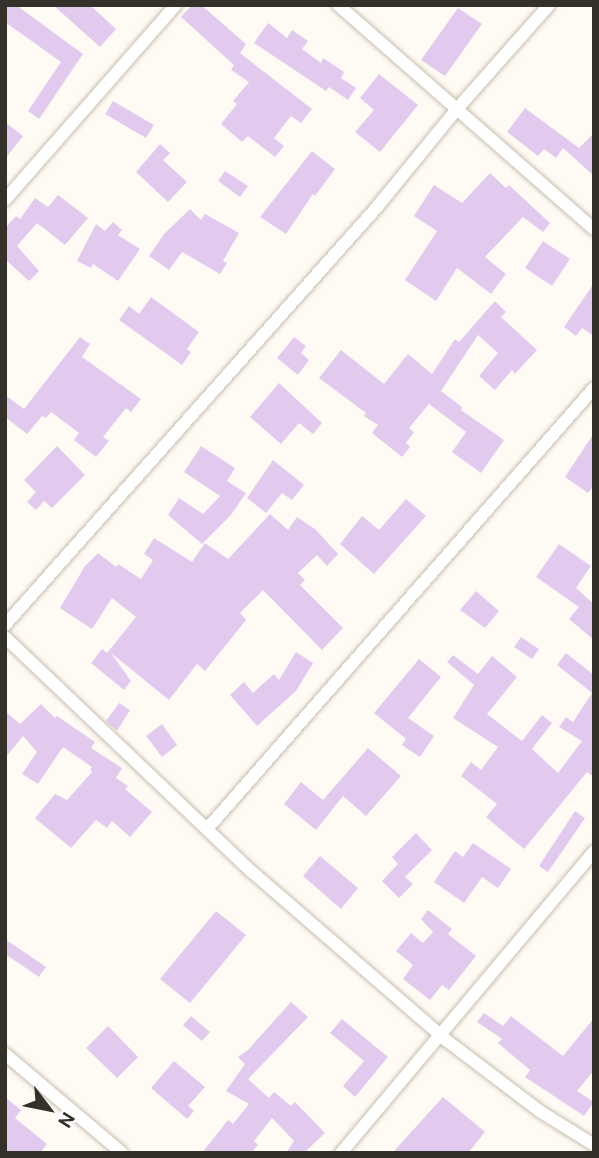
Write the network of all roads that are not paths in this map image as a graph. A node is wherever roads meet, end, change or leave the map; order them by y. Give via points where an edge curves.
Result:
1 (176, 5) edge
2 (338, 5) edge
3 (549, 5) edge
4 (457, 108) junction
5 (5, 200) edge
6 (594, 229) edge
7 (594, 388) edge
8 (5, 625) edge
9 (5, 637) edge
10 (207, 829) junction
11 (594, 851) edge
12 (441, 1035) junction
13 (5, 1054) edge
14 (594, 1146) edge
15 (122, 1153) edge
16 (341, 1153) edge

1 - 5 street
2 - 4 street
3 - 4 street
4 - 6 street
4 - 8 street via 368,217
7 - 10 street
9 - 10 street
10 - 12 street
11 - 12 street
12 - 14 street via 541,1112
12 - 16 street
13 - 15 street

